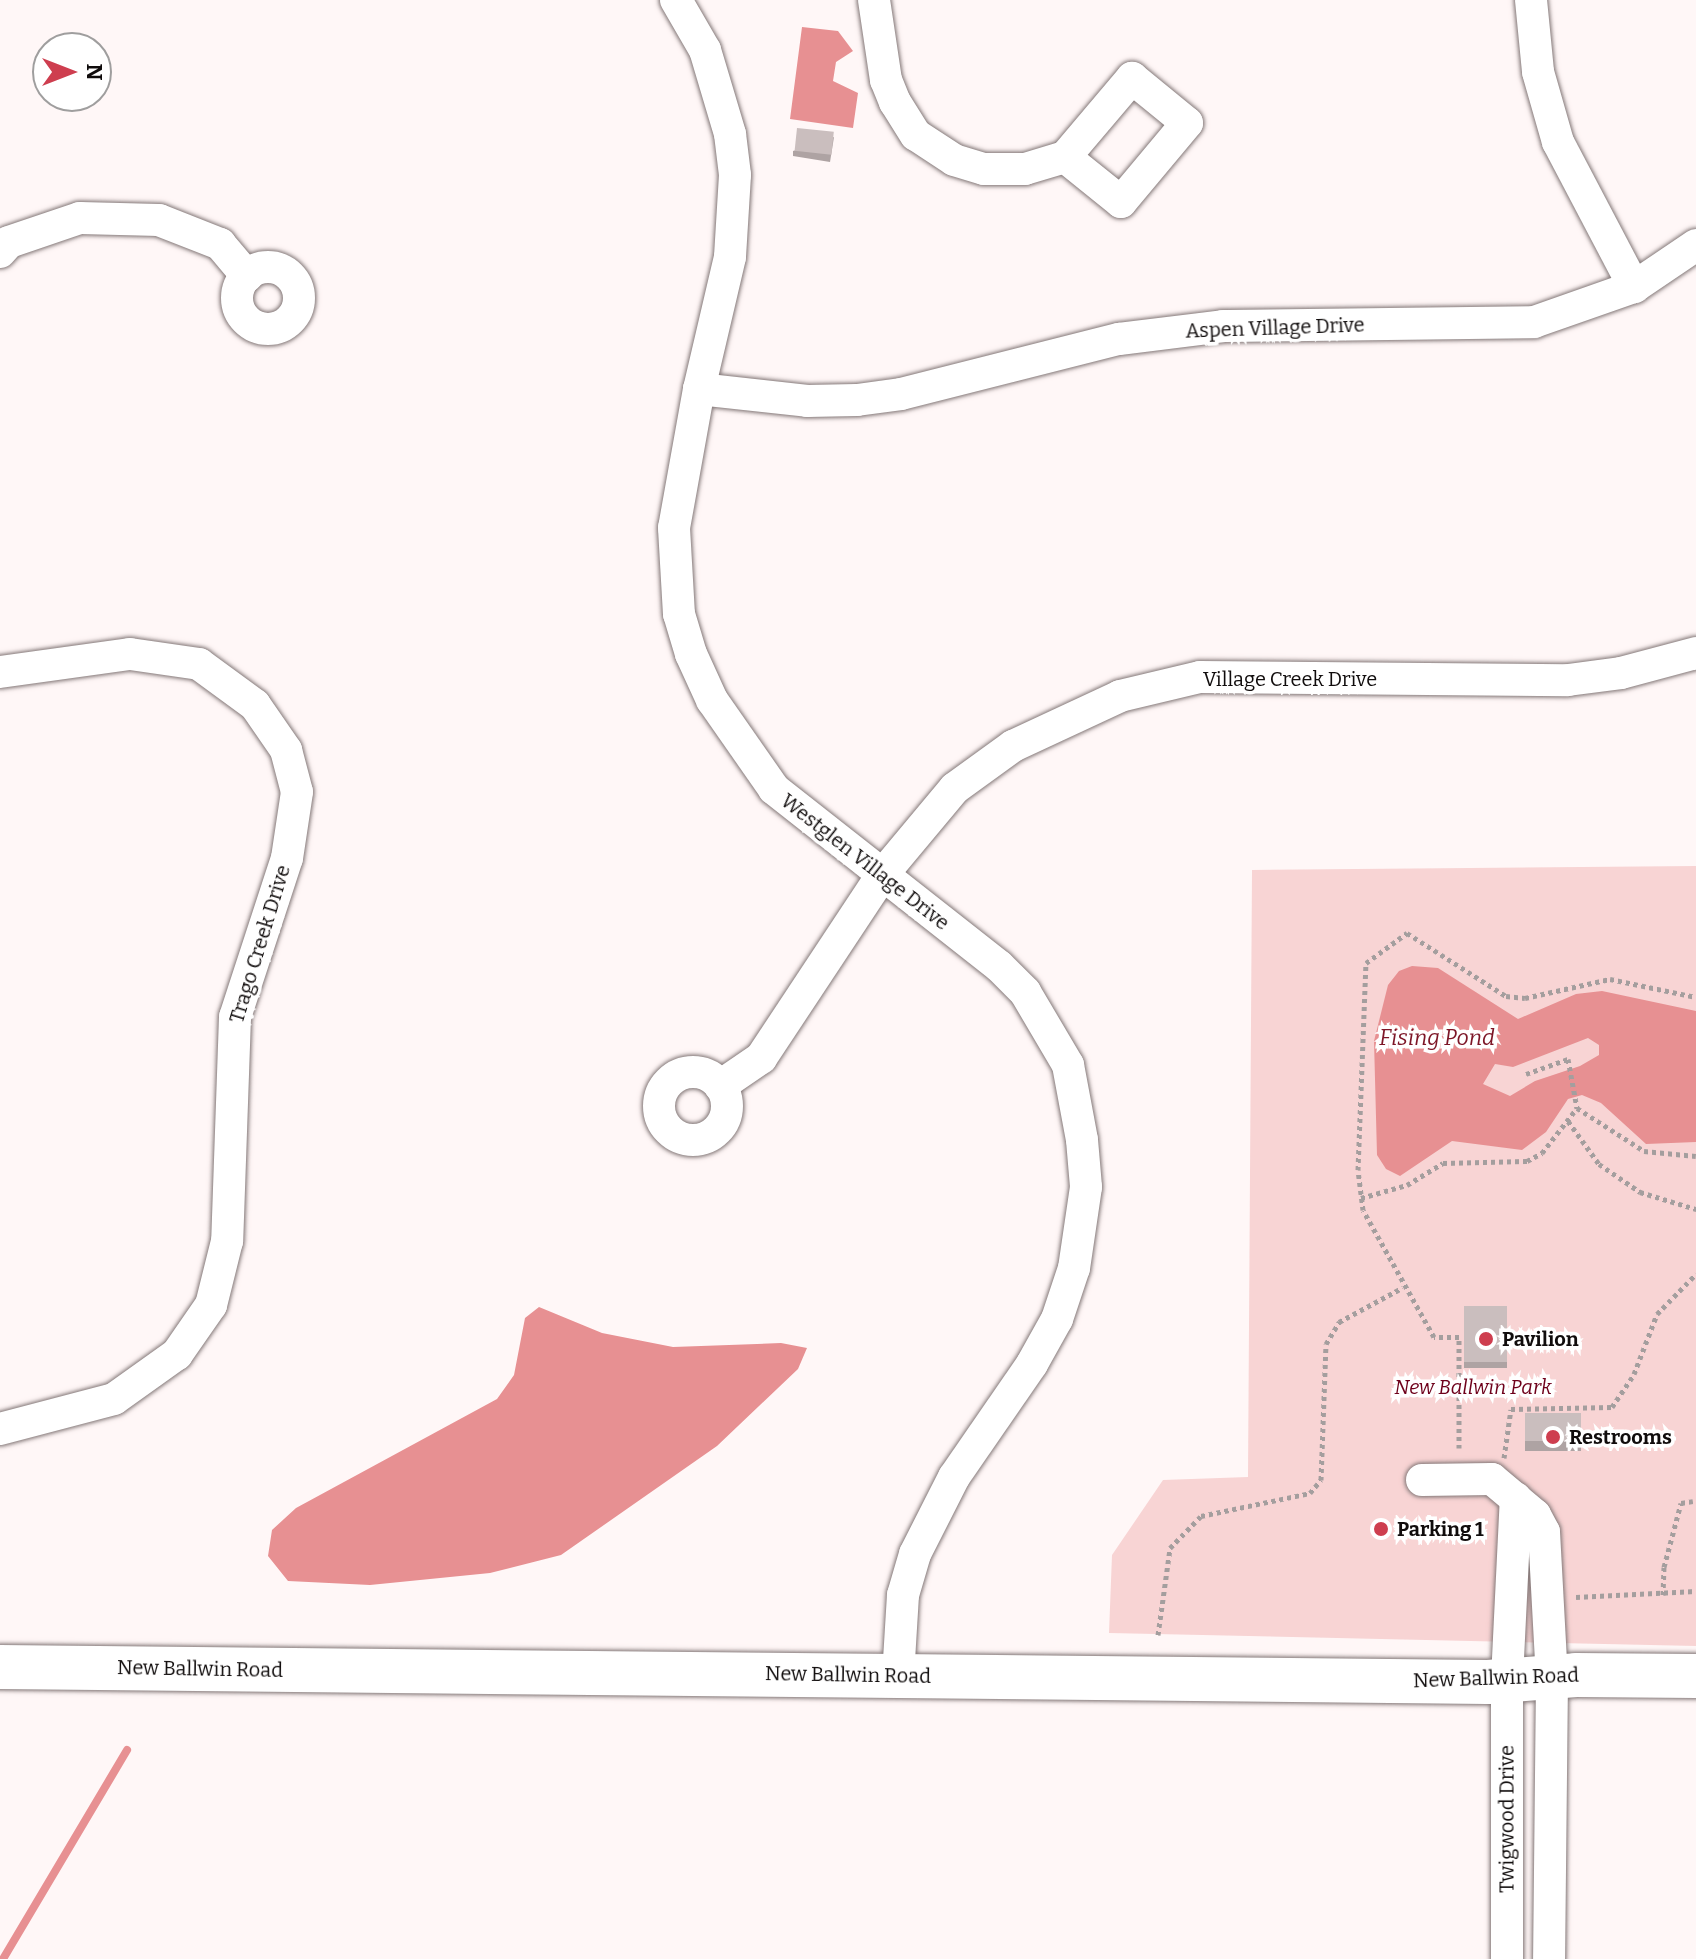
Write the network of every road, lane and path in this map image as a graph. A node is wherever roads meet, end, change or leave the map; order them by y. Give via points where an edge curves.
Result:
1 (676, 0) edge
2 (874, 0) edge
3 (1531, 0) edge
4 (1065, 157) dead end
5 (3, 242) edge
6 (1696, 245) edge
7 (247, 276) dead end
8 (1634, 287) junction
9 (699, 389) junction
10 (1696, 653) edge
11 (0, 672) edge
12 (883, 874) junction
13 (1696, 997) edge
14 (1526, 1074) dead end
15 (720, 1086) dead end
16 (1577, 1108) junction
17 (1568, 1121) junction
18 (1696, 1156) edge
19 (1361, 1198) junction
20 (1696, 1209) edge
21 (1696, 1274) edge
22 (1402, 1288) junction
23 (0, 1429) edge
24 (1449, 1449) dead end
25 (1502, 1465) dead end
26 (1422, 1480) dead end
27 (1516, 1498) junction
28 (1693, 1501) dead end
29 (1696, 1591) edge
30 (1663, 1595) junction
31 (1567, 1597) dead end
32 (1158, 1635) dead end
33 (0, 1667) edge
34 (898, 1676) junction
35 (1696, 1676) edge
36 (1507, 1679) junction
37 (1552, 1679) junction
38 (1507, 1959) edge
39 (1549, 1959) edge

1 - 9 street, Westglen Village Drive via 705,50 730,134 735,175 730,257
2 - 4 street via 886,80 916,135 954,160 984,169 1025,169
3 - 8 street via 1538,72 1558,142
5 - 7 street via 80,218 159,220 220,244
6 - 8 street, Aspen Village Drive
8 - 9 street, Aspen Village Drive via 1534,322 1223,326 1119,339 901,394 857,400 807,401
9 - 12 street, Westglen Village Drive via 674,528 679,614 691,654 719,712 774,789
10 - 12 street, Village Creek Drive via 1621,673 1568,680 1200,677 1157,685 1106,702 994,759 955,788
11 - 23 street, Trago Creek Drive via 130,654 199,664 255,705 286,750 297,792 287,858 235,1017 227,1241 211,1305 177,1354 114,1399
12 - 15 street, Village Creek Drive via 761,1058
12 - 34 street, Westglen Village Drive via 999,966 1025,992 1049,1029 1068,1065 1077,1101 1086,1187 1074,1268 1057,1319 1004,1408 954,1477 915,1554 903,1595
13 - 19 path via 1610,979 1525,998 1506,996 1407,933 1366,963
14 - 16 path via 1568,1059
16 - 17 path
16 - 18 path via 1644,1151
17 - 19 path via 1542,1153 1527,1161 1443,1163 1407,1185
17 - 20 path via 1599,1164 1629,1185
19 - 22 path
21 - 25 path via 1657,1314 1623,1396 1612,1407 1511,1409
22 - 24 path via 1434,1337 1459,1337 1462,1448
22 - 32 path via 1339,1322 1326,1344 1321,1480 1310,1493 1201,1516 1170,1548
26 - 27 street via 1492,1479
27 - 36 street
27 - 37 street via 1535,1515 1548,1550
28 - 30 path via 1681,1503 1664,1567
29 - 30 path
30 - 31 path
33 - 34 main road, New Ballwin Road
34 - 36 main road, New Ballwin Road
35 - 37 main road, New Ballwin Road
36 - 37 main road, New Ballwin Road
36 - 38 street, Twigwood Drive
37 - 39 street

